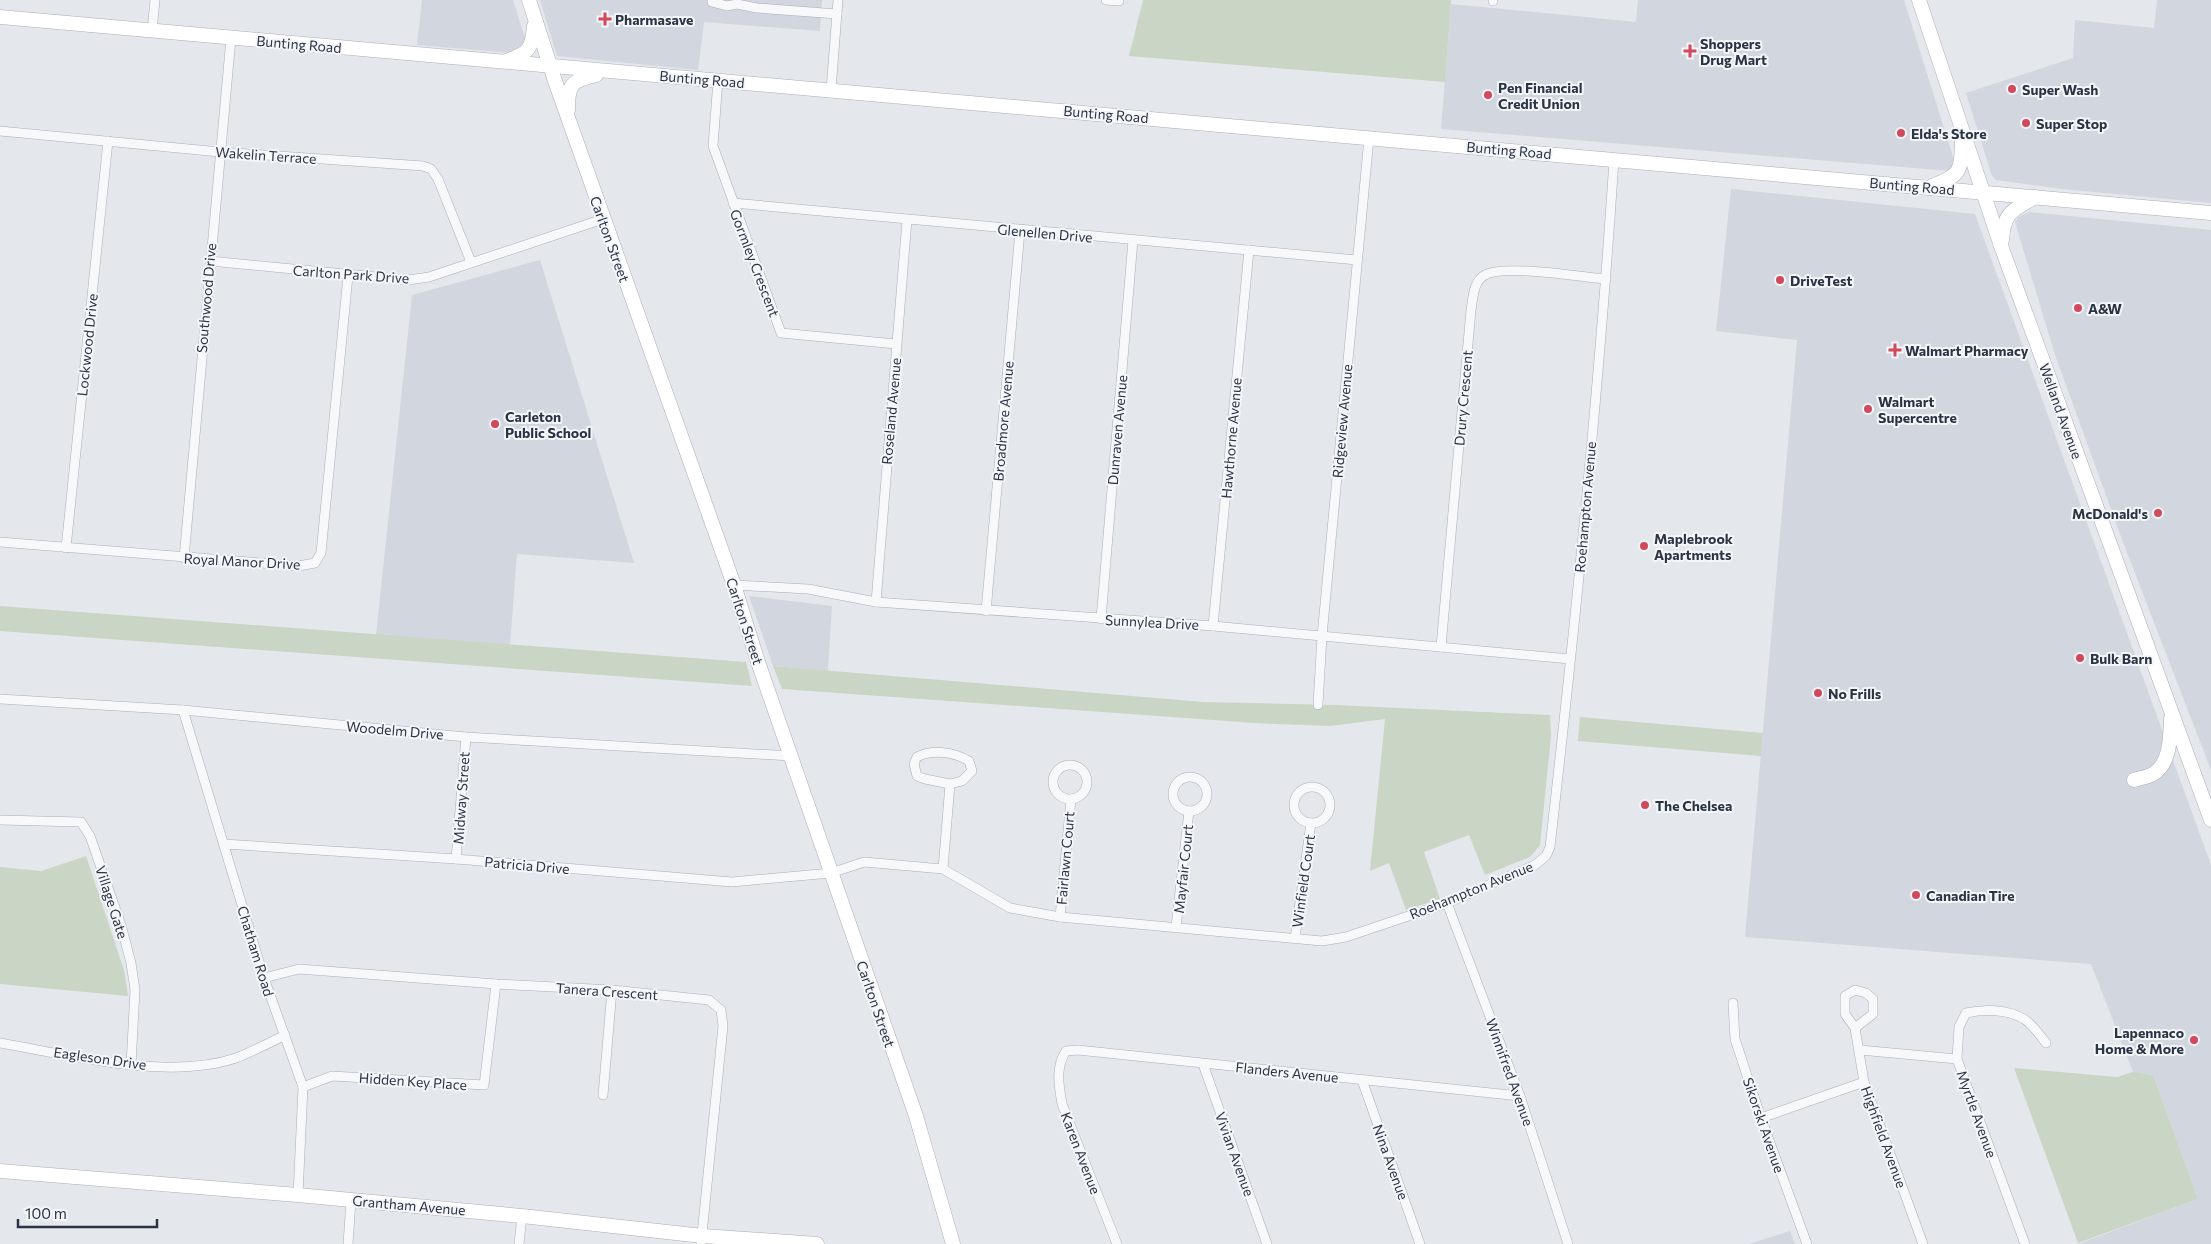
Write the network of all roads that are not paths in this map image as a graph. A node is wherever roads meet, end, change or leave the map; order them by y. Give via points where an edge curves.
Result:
1 (155, 0) edge
2 (529, 0) edge
3 (712, 0) edge
4 (790, 0) edge
5 (838, 0) edge
6 (1106, 0) edge
7 (1919, 0) edge
8 (1119, 1) edge
9 (789, 10) junction
10 (837, 14) junction
11 (0, 17) edge
12 (535, 19) junction
13 (152, 31) junction
14 (231, 38) junction
15 (503, 62) junction
16 (550, 66) junction
17 (608, 72) junction
18 (718, 80) junction
19 (831, 90) junction
20 (569, 121) junction
21 (0, 131) edge
22 (1962, 131) junction
23 (1369, 138) junction
24 (108, 141) junction
25 (220, 152) junction
26 (1614, 160) junction
27 (1927, 188) junction
28 (1982, 193) junction
29 (2035, 197) junction
30 (733, 203) junction
31 (2211, 213) edge
32 (603, 219) junction
33 (907, 220) junction
34 (1020, 231) junction
35 (1134, 240) junction
36 (2001, 246) junction
37 (1249, 250) junction
38 (1357, 260) junction
39 (210, 261) junction
40 (471, 262) junction
41 (348, 276) junction
42 (1606, 279) junction
43 (896, 344) junction
44 (0, 542) edge
45 (66, 548) junction
46 (184, 558) junction
47 (734, 585) junction
48 (876, 602) junction
49 (986, 611) junction
50 (1101, 619) junction
51 (1213, 626) junction
52 (1322, 636) junction
53 (1442, 647) junction
54 (1570, 659) junction
55 (0, 699) edge
56 (1318, 705) dead end
57 (183, 710) junction
58 (2172, 715) junction
59 (466, 737) junction
60 (790, 756) junction
61 (2134, 780) dead end
62 (950, 784) junction
63 (2205, 787) edge
64 (1071, 799) dead end
65 (1189, 811) dead end
66 (0, 820) edge
67 (2211, 820) edge
68 (1311, 823) junction
69 (224, 844) junction
70 (456, 859) junction
71 (943, 869) junction
72 (831, 873) junction
73 (1447, 902) junction
74 (1060, 917) junction
75 (1176, 927) junction
76 (1296, 938) junction
77 (264, 978) junction
78 (496, 984) junction
79 (612, 990) junction
80 (1734, 1003) dead end
81 (1855, 1028) dead end
82 (285, 1036) junction
83 (2046, 1042) dead end
84 (0, 1043) edge
85 (1860, 1050) junction
86 (1957, 1058) junction
87 (1060, 1060) joint
88 (1203, 1064) junction
89 (132, 1065) junction
90 (1362, 1080) junction
91 (1864, 1082) junction
92 (303, 1087) junction
93 (603, 1095) dead end
94 (1520, 1096) junction
95 (1761, 1118) junction
96 (0, 1171) edge
97 (298, 1195) junction
98 (351, 1200) junction
99 (522, 1216) junction
100 (702, 1240) edge
101 (348, 1244) edge
102 (519, 1244) edge
103 (817, 1244) edge
104 (953, 1244) edge
105 (1117, 1244) edge
106 (1267, 1244) edge
107 (1420, 1244) edge
108 (1568, 1244) edge
109 (1807, 1244) edge
110 (1923, 1244) edge
111 (2025, 1244) edge

1 - 13 street
2 - 12 main road, Carlton Street
3 - 9 street via 727,6 737,4
4 - 9 street
5 - 10 street
6 - 8 street
7 - 22 main road, Welland Avenue
9 - 10 street
10 - 19 street
11 - 13 main road, Bunting Road
12 - 15 main road via 532,44 524,55
12 - 16 main road, Carlton Street
13 - 14 main road, Bunting Road
14 - 15 main road, Bunting Road
14 - 25 street, Southwood Drive
15 - 16 main road, Bunting Road
16 - 17 main road, Bunting Road
16 - 20 main road, Carlton Street
17 - 18 main road, Bunting Road
17 - 20 main road via 579,79 571,85
18 - 19 main road, Bunting Road
18 - 30 street, Gormley Crescent via 713,146
19 - 23 main road, Bunting Road
20 - 32 main road, Carlton Street
21 - 24 street, Wakelin Terrace
22 - 27 main road via 1962,162 1957,173
22 - 28 main road, Welland Avenue
23 - 26 main road, Bunting Road
23 - 38 street, Ridgeview Avenue
24 - 25 street, Wakelin Terrace
24 - 45 street, Lockwood Drive
25 - 39 street, Southwood Drive
25 - 40 street, Wakelin Terrace via 423,166 438,179
26 - 27 main road, Bunting Road
26 - 42 street, Roehampton Avenue
27 - 28 main road, Bunting Road
28 - 29 main road, Bunting Road
28 - 36 main road, Welland Avenue
29 - 31 main road, Bunting Road
29 - 36 main road via 2014,209 2003,222
30 - 33 street, Glenellen Drive
30 - 43 street, Gormley Crescent via 781,333
32 - 40 street, Carlton Park Drive
32 - 47 main road, Carlton Street
33 - 34 street, Glenellen Drive
33 - 43 street, Roseland Avenue
34 - 35 street, Glenellen Drive
34 - 49 street, Broadmore Avenue
35 - 37 street, Glenellen Drive
35 - 50 street, Dunraven Avenue
36 - 58 main road, Welland Avenue
37 - 38 street, Glenellen Drive
37 - 51 street, Hawthorne Avenue
38 - 52 street, Ridgeview Avenue
39 - 41 street, Carlton Park Drive
39 - 46 street, Southwood Drive
40 - 41 street, Carlton Park Drive via 429,277 408,280
41 - 46 street, Royal Manor Drive via 321,553 315,563 298,566
42 - 53 street, Drury Crescent via 1503,270 1485,274 1475,287
42 - 54 street, Roehampton Avenue
43 - 48 street, Roseland Avenue
44 - 45 street, Royal Manor Drive
45 - 46 street, Royal Manor Drive
47 - 48 street, Sunnylea Drive via 808,589
47 - 60 main road, Carlton Street
48 - 49 street, Sunnylea Drive
49 - 50 street, Sunnylea Drive
50 - 51 street, Sunnylea Drive
51 - 52 street, Sunnylea Drive
52 - 53 street, Sunnylea Drive
52 - 56 street, Ridgeview Avenue
53 - 54 street, Sunnylea Drive
54 - 73 street, Roehampton Avenue via 1550,847 1546,856 1535,865
55 - 57 street, Woodelm Drive
57 - 59 street, Woodelm Drive
57 - 69 street, Chatham Road
58 - 61 main road via 2169,746 2162,766 2153,774
58 - 63 main road, Welland Avenue
59 - 60 street, Woodelm Drive
59 - 70 street, Midway Street
60 - 72 main road, Carlton Street
62 - 62 street via 962,781 972,771 969,761 958,754 926,753 917,757 914,764 918,776
62 - 71 street
63 - 67 main road, Welland Avenue
64 - 74 street, Fairlawn Court
65 - 75 street, Mayfair Court
66 - 89 street, Village Gate via 81,822 90,836 131,962 135,990
68 - 68 street, Winfield Court via 1297,815 1294,805 1298,795 1307,788 1318,788 1326,795 1330,806 1322,820
68 - 76 street, Winfield Court
69 - 70 street, Patricia Drive
69 - 77 street, Chatham Road
70 - 72 street, Patricia Drive via 732,882
71 - 72 street, Roehampton Avenue via 864,862
71 - 74 street, Roehampton Avenue via 1010,908
72 - 104 main road, Carlton Street via 916,1116
73 - 76 street, Roehampton Avenue via 1346,937 1322,941
73 - 94 street, Winnifred Avenue
74 - 75 street, Roehampton Avenue
75 - 76 street, Roehampton Avenue
77 - 78 street, Tanera Crescent via 299,969
77 - 82 street, Chatham Road
78 - 79 street, Tanera Crescent
78 - 92 street, Hidden Key Place via 484,1085 332,1076
79 - 93 street
79 - 100 street, Tanera Crescent via 709,1000 721,1010 723,1026
80 - 95 street, Sikorski Avenue via 1735,1039
81 - 85 street, Highfield Avenue
82 - 89 street, Eagleson Drive via 235,1058 203,1064
82 - 92 street, Chatham Road
83 - 86 street, Myrtle Avenue via 2026,1020 2009,1013 1980,1010 1966,1013 1959,1027
84 - 89 street, Eagleson Drive
85 - 86 street
85 - 91 street, Highfield Avenue
86 - 111 street, Myrtle Avenue
87 - 88 street, Flanders Avenue via 1066,1051 1078,1050
87 - 105 street, Karen Avenue via 1058,1082 1062,1104
88 - 90 street, Flanders Avenue
88 - 106 street, Vivian Avenue
90 - 94 street, Flanders Avenue
90 - 107 street, Nina Avenue
91 - 95 street
91 - 110 street, Highfield Avenue
92 - 97 street, Chatham Road
94 - 108 street, Winnifred Avenue
95 - 109 street, Sikorski Avenue
96 - 97 main road, Grantham Avenue
97 - 98 main road, Grantham Avenue
98 - 99 main road, Grantham Avenue
98 - 101 street
99 - 100 main road, Grantham Avenue
99 - 102 street
100 - 103 main road, Grantham Avenue

